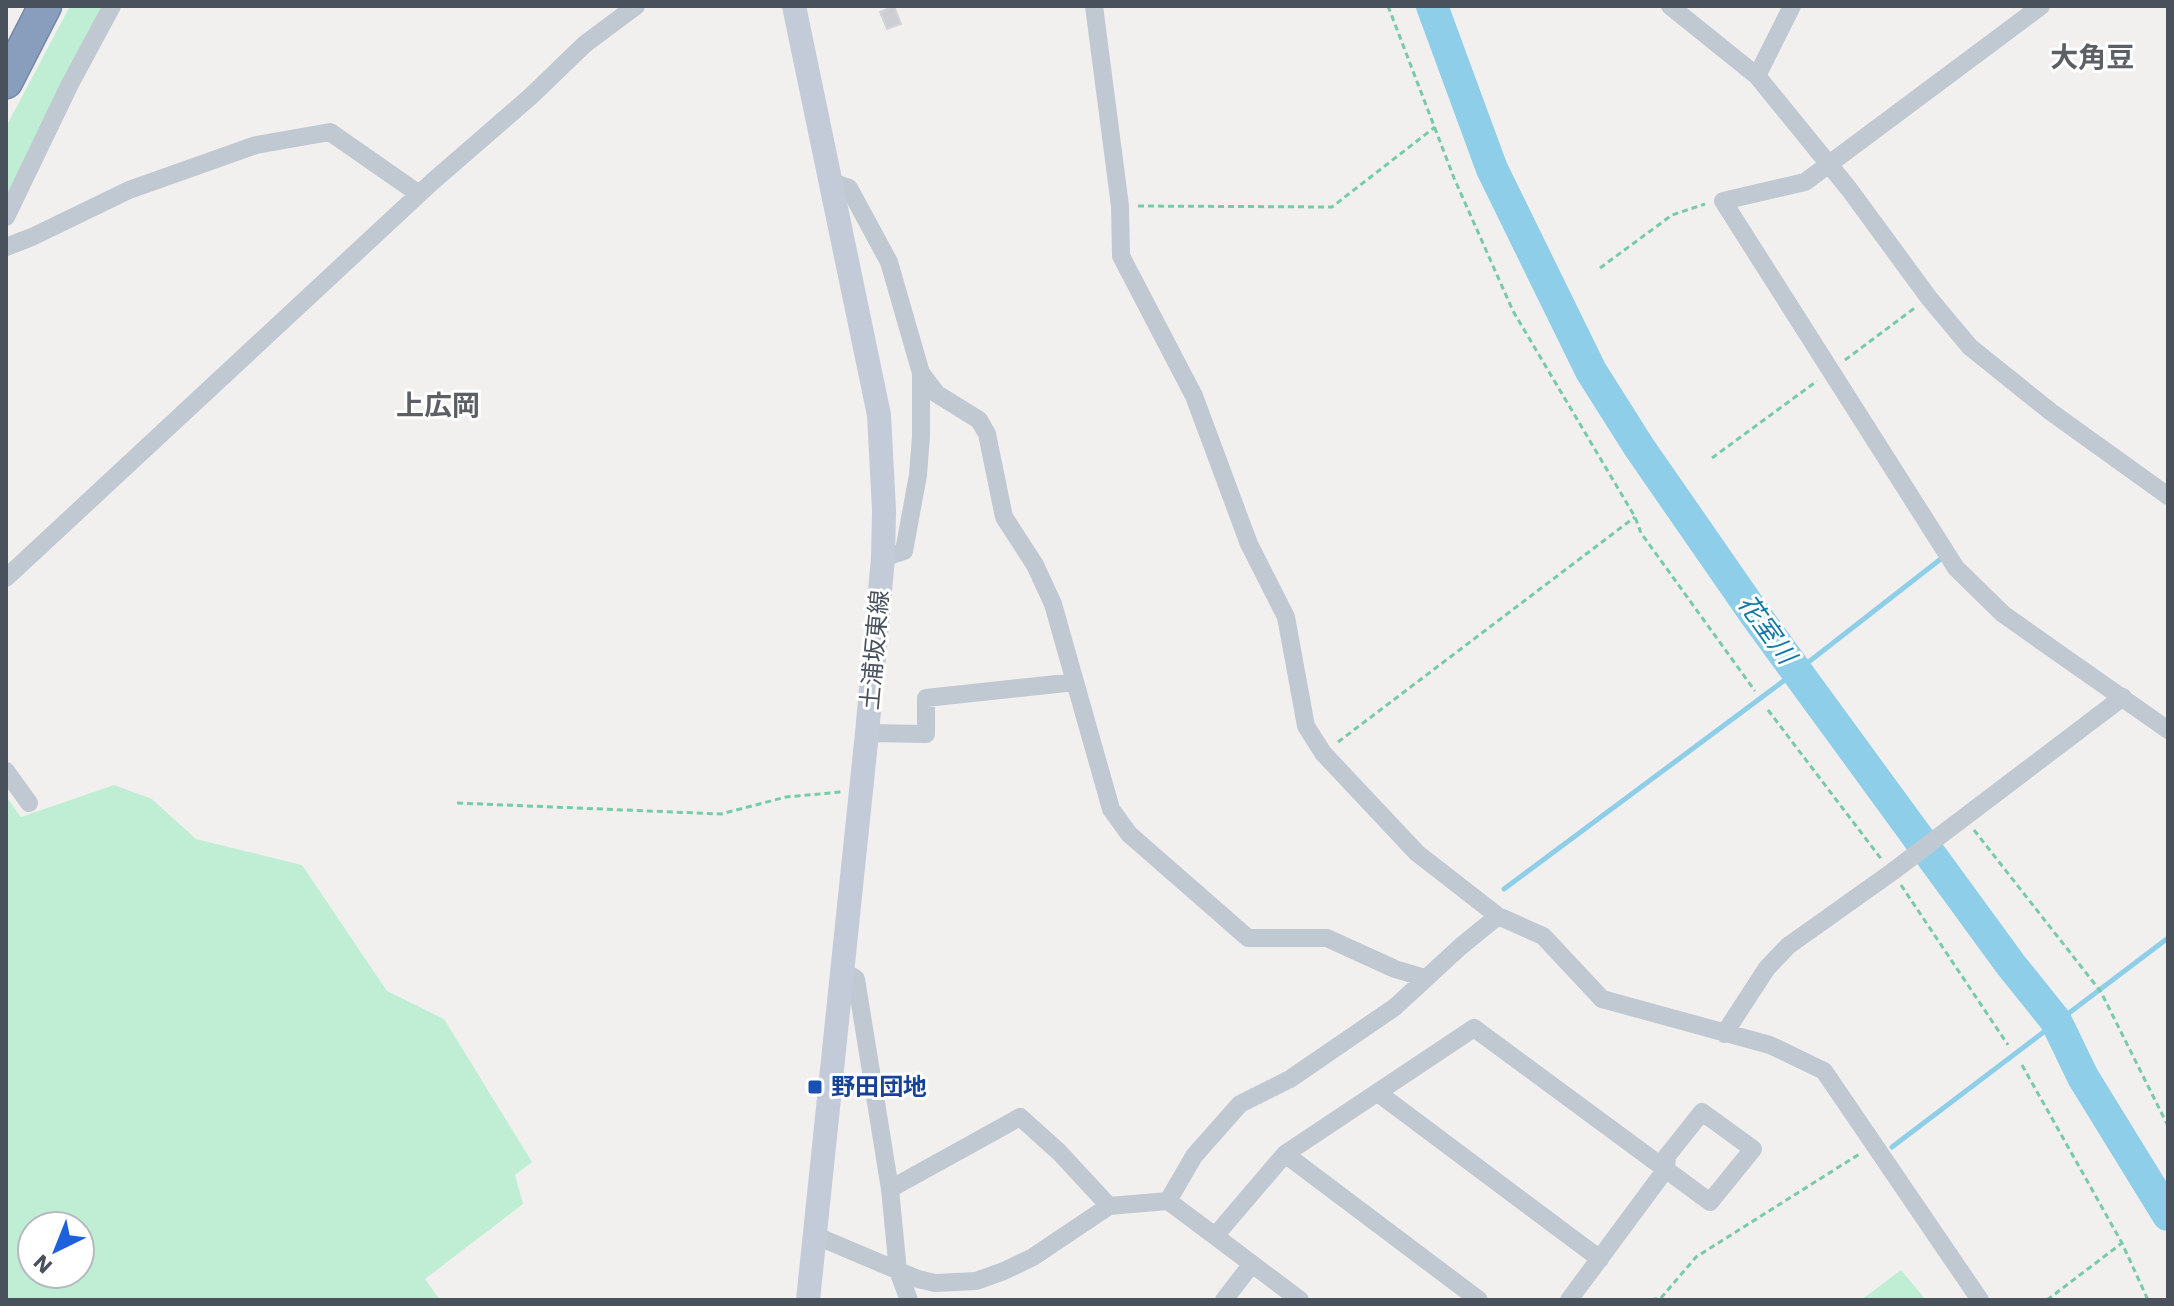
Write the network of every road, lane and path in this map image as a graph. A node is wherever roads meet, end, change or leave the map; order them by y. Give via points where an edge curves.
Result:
1 (45, 6) edge
2 (112, 6) edge
3 (636, 6) edge
4 (794, 6) edge
5 (1094, 6) edge
6 (1388, 6) edge
7 (1670, 6) edge
8 (1792, 6) edge
9 (2041, 6) edge
10 (1757, 76) junction
11 (6, 82) edge
12 (1435, 127) junction
13 (1829, 164) junction
14 (829, 181) junction
15 (419, 194) junction
16 (1723, 201) junction
17 (1120, 206) junction
18 (6, 217) edge
19 (6, 247) edge
20 (1600, 268) dead end
21 (1929, 298) junction
22 (1831, 371) junction
23 (921, 373) junction
24 (1712, 458) dead end
25 (2168, 496) edge
26 (1635, 517) junction
27 (883, 558) junction
28 (6, 578) edge
29 (1075, 682) junction
30 (1755, 691) dead end
31 (2123, 697) junction
32 (2168, 730) edge
33 (867, 733) junction
34 (1323, 753) junction
35 (6, 771) edge
36 (861, 791) junction
37 (29, 803) dead end
38 (457, 803) dead end
39 (1963, 816) junction
40 (1498, 916) junction
41 (841, 969) junction
42 (1425, 978) junction
43 (1724, 1034) junction
44 (2022, 1065) dead end
45 (1378, 1093) junction
46 (2168, 1126) edge
47 (1874, 1145) junction
48 (1285, 1154) junction
49 (1666, 1169) junction
50 (890, 1189) junction
51 (1168, 1201) junction
52 (1109, 1206) junction
53 (814, 1235) junction
54 (1215, 1236) junction
55 (2122, 1243) junction
56 (1600, 1259) junction
57 (1251, 1265) junction
58 (898, 1271) junction
59 (808, 1300) edge
60 (909, 1300) edge
61 (1224, 1300) edge
62 (1300, 1300) edge
63 (1479, 1300) edge
64 (1569, 1300) edge
65 (1651, 1300) edge
66 (1980, 1300) edge
67 (2047, 1300) edge
68 (2148, 1300) edge

1 - 11 highway
2 - 18 street
3 - 15 street via 585,44
4 - 14 main road, 土浦坂東線
5 - 17 street
6 - 12 path
7 - 10 street
8 - 10 street
9 - 13 street
10 - 13 street
12 - 17 path via 1332,207
12 - 26 path via 1513,311
13 - 16 street via 1805,182
13 - 21 street
14 - 23 street via 849,188 889,262
14 - 27 main road, 土浦坂東線 via 879,415
15 - 19 street via 330,132 256,145 129,190
15 - 28 street
16 - 20 path via 1672,215
16 - 22 street
17 - 34 street via 1121,256 1194,396 1249,544 1286,617 1306,726
21 - 22 path
21 - 25 street via 1970,347 2005,377
22 - 24 path
22 - 31 street via 1956,568 2003,614
23 - 27 street via 918,475 904,551
23 - 29 street via 937,394 984,426 1004,517 1046,585
26 - 30 path via 1641,533
26 - 34 path
27 - 33 main road, 土浦坂東線
29 - 33 street via 926,698 926,734
29 - 42 street via 1116,819 1248,938 1327,938
31 - 32 street
31 - 39 street
33 - 36 main road, 土浦坂東線
34 - 40 street via 1417,853
35 - 37 street
36 - 38 path via 786,797 721,814
36 - 41 main road, 土浦坂東線
39 - 43 street via 1788,946 1767,968
39 - 46 path via 2101,992
40 - 42 street
40 - 43 street via 1543,936 1602,999
41 - 50 street via 856,979
41 - 53 main road, 土浦坂東線
42 - 51 street via 1395,1007 1290,1079 1240,1104 1194,1156
43 - 47 street via 1770,1045 1824,1071
44 - 55 path
45 - 48 street
45 - 49 street via 1474,1028
45 - 56 street
47 - 65 path via 1696,1257 1661,1298
47 - 66 street
48 - 54 street
48 - 63 street
49 - 49 street via 1710,1202 1753,1149 1702,1112 1667,1156
49 - 56 street
50 - 52 street via 1020,1117
50 - 58 street
51 - 52 street
51 - 54 street
52 - 58 street via 1033,1257 976,1281 935,1283
53 - 58 street
53 - 59 main road, 土浦坂東線
54 - 57 street
55 - 67 path
55 - 68 path
56 - 64 street
57 - 61 street
57 - 62 street
58 - 60 street

